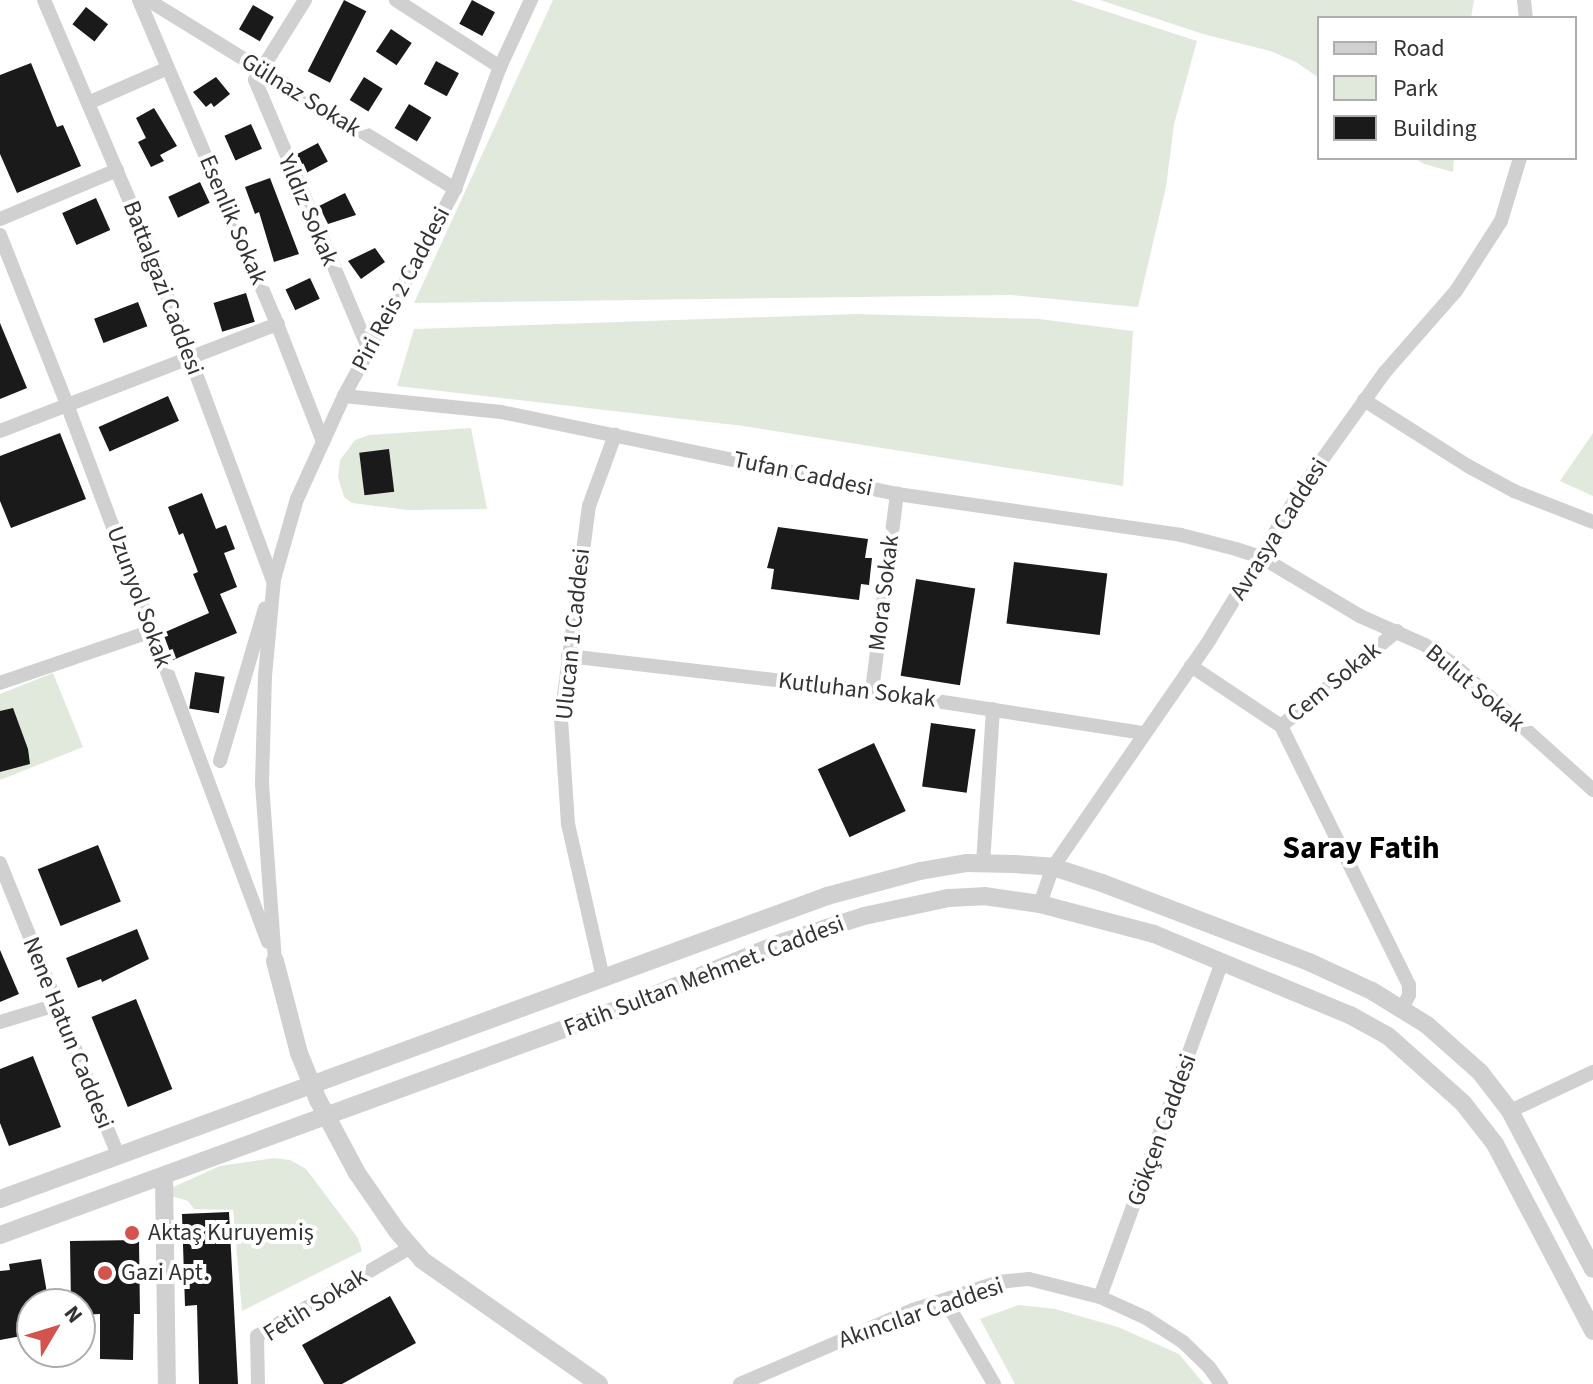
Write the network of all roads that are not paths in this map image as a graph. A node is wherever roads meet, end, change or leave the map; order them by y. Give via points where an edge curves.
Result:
1 (44, 0) edge
2 (139, 0) edge
3 (148, 0) edge
4 (305, 0) edge
5 (396, 0) edge
6 (531, 0) edge
7 (500, 67) junction
8 (168, 68) junction
9 (260, 69) junction
10 (88, 103) junction
11 (1519, 160) edge
12 (117, 170) junction
13 (455, 189) junction
14 (0, 219) edge
15 (0, 235) edge
16 (278, 324) junction
17 (369, 350) junction
18 (189, 356) junction
19 (344, 396) junction
20 (1364, 400) junction
21 (68, 407) junction
22 (0, 431) edge
23 (615, 435) junction
24 (323, 442) junction
25 (897, 494) junction
26 (1593, 522) edge
27 (1261, 557) junction
28 (274, 579) junction
29 (152, 631) junction
30 (1397, 631) junction
31 (568, 656) junction
32 (1191, 666) junction
33 (0, 683) edge
34 (872, 691) junction
35 (993, 709) junction
36 (1281, 726) junction
37 (1144, 733) junction
38 (220, 761) dead end
39 (1593, 790) edge
40 (0, 863) edge
41 (983, 864) junction
42 (1053, 867) junction
43 (1040, 904) junction
44 (275, 961) junction
45 (1222, 962) junction
46 (603, 978) junction
47 (56, 1005) junction
48 (1402, 1009) junction
49 (0, 1022) edge
50 (1593, 1072) edge
51 (319, 1100) junction
52 (1510, 1111) junction
53 (119, 1157) junction
54 (164, 1177) junction
55 (0, 1199) edge
56 (0, 1235) edge
57 (411, 1247) junction
58 (1593, 1269) edge
59 (1100, 1297) junction
60 (945, 1300) junction
61 (1593, 1331) edge
62 (167, 1384) edge
63 (258, 1384) edge
64 (599, 1384) edge
65 (740, 1384) edge
66 (994, 1384) edge
67 (1221, 1384) edge

1 - 10 street, Battalgazi Caddesi
2 - 8 street, Esenlik Sokak
3 - 9 street, Gülnaz Sokak
4 - 9 street
5 - 7 street
6 - 7 street, Piri Reis 2 Caddesi
7 - 13 street, Piri Reis 2 Caddesi
8 - 10 street
8 - 16 street, Esenlik Sokak
9 - 13 street, Gülnaz Sokak
9 - 17 street, Yıldız Sokak via 255,80
10 - 12 street, Battalgazi Caddesi
11 - 20 street, Avrasya Caddesi via 1501,221 1456,291
12 - 14 street
12 - 18 street, Battalgazi Caddesi
13 - 17 street, Piri Reis 2 Caddesi
15 - 21 street, Uzunyol Sokak
16 - 18 street
16 - 24 street, Esenlik Sokak
17 - 19 street, Piri Reis 2 Caddesi
18 - 21 street
18 - 28 street, Battalgazi Caddesi
19 - 23 street, Tufan Caddesi via 501,412
19 - 24 street, Piri Reis 2 Caddesi
20 - 26 street via 1514,491
20 - 27 street, Avrasya Caddesi
21 - 22 street
21 - 29 street, Uzunyol Sokak
23 - 25 street, Tufan Caddesi
23 - 31 street, Ulucan 1 Caddesi via 589,506
24 - 28 street, Piri Reis 2 Caddesi via 297,499
25 - 27 street, Tufan Caddesi via 1181,535
25 - 34 street, Mora Sokak
27 - 30 street, Bulut Sokak via 1360,616
27 - 32 street, Avrasya Caddesi
28 - 38 street, Piri Reis 2 Caddesi
28 - 44 street, Piri Reis 2 Caddesi via 262,783
29 - 33 street
29 - 44 street, Uzunyol Sokak
30 - 36 street, Cem Sokak
30 - 39 street, Bulut Sokak via 1452,663
31 - 34 street, Kutluhan Sokak
31 - 46 street, Ulucan 1 Caddesi via 561,718 568,824
32 - 36 street, Cem Sokak
32 - 37 street, Avrasya Caddesi
34 - 35 street, Kutluhan Sokak
35 - 37 street, Kutluhan Sokak
35 - 41 street
36 - 48 street via 1409,985
37 - 42 street, Avrasya Caddesi
40 - 47 street, Nene Hatun Caddesi
41 - 42 street, Fatih Sultan Mehmet. Caddesi
41 - 46 street, Fatih Sultan Mehmet. Caddesi via 920,871 827,896
42 - 43 street, Avrasya Caddesi
42 - 48 street, Fatih Sultan Mehmet. Caddesi via 1309,962
43 - 45 street, Fatih Sultan Mehmet. Caddesi via 1154,934
43 - 51 street, Fatih Sultan Mehmet. Caddesi via 984,896 949,898 864,916 783,942 635,1003
44 - 51 street, Piri Reis 2 Caddesi via 299,1053
45 - 59 street, Gökçen Caddesi
45 - 61 street, Fatih Sultan Mehmet. Caddesi via 1350,1015 1388,1036 1434,1074 1495,1144
46 - 51 street, Fatih Sultan Mehmet. Caddesi
47 - 49 street
47 - 53 street, Nene Hatun Caddesi
48 - 52 street, Fatih Sultan Mehmet. Caddesi via 1480,1072
50 - 52 street
51 - 53 street, Fatih Sultan Mehmet. Caddesi
51 - 54 street, Fatih Sultan Mehmet. Caddesi
51 - 57 street via 357,1173
52 - 58 street, Fatih Sultan Mehmet. Caddesi
53 - 55 street, Fatih Sultan Mehmet. Caddesi
54 - 56 street, Fatih Sultan Mehmet. Caddesi
54 - 62 street
57 - 63 street, Fetih Sokak via 257,1336
57 - 64 street via 422,1260
59 - 60 street, Akıncılar Caddesi via 1029,1279 999,1282
59 - 67 street, Akıncılar Caddesi via 1183,1342
60 - 65 street, Akıncılar Caddesi
60 - 66 street

